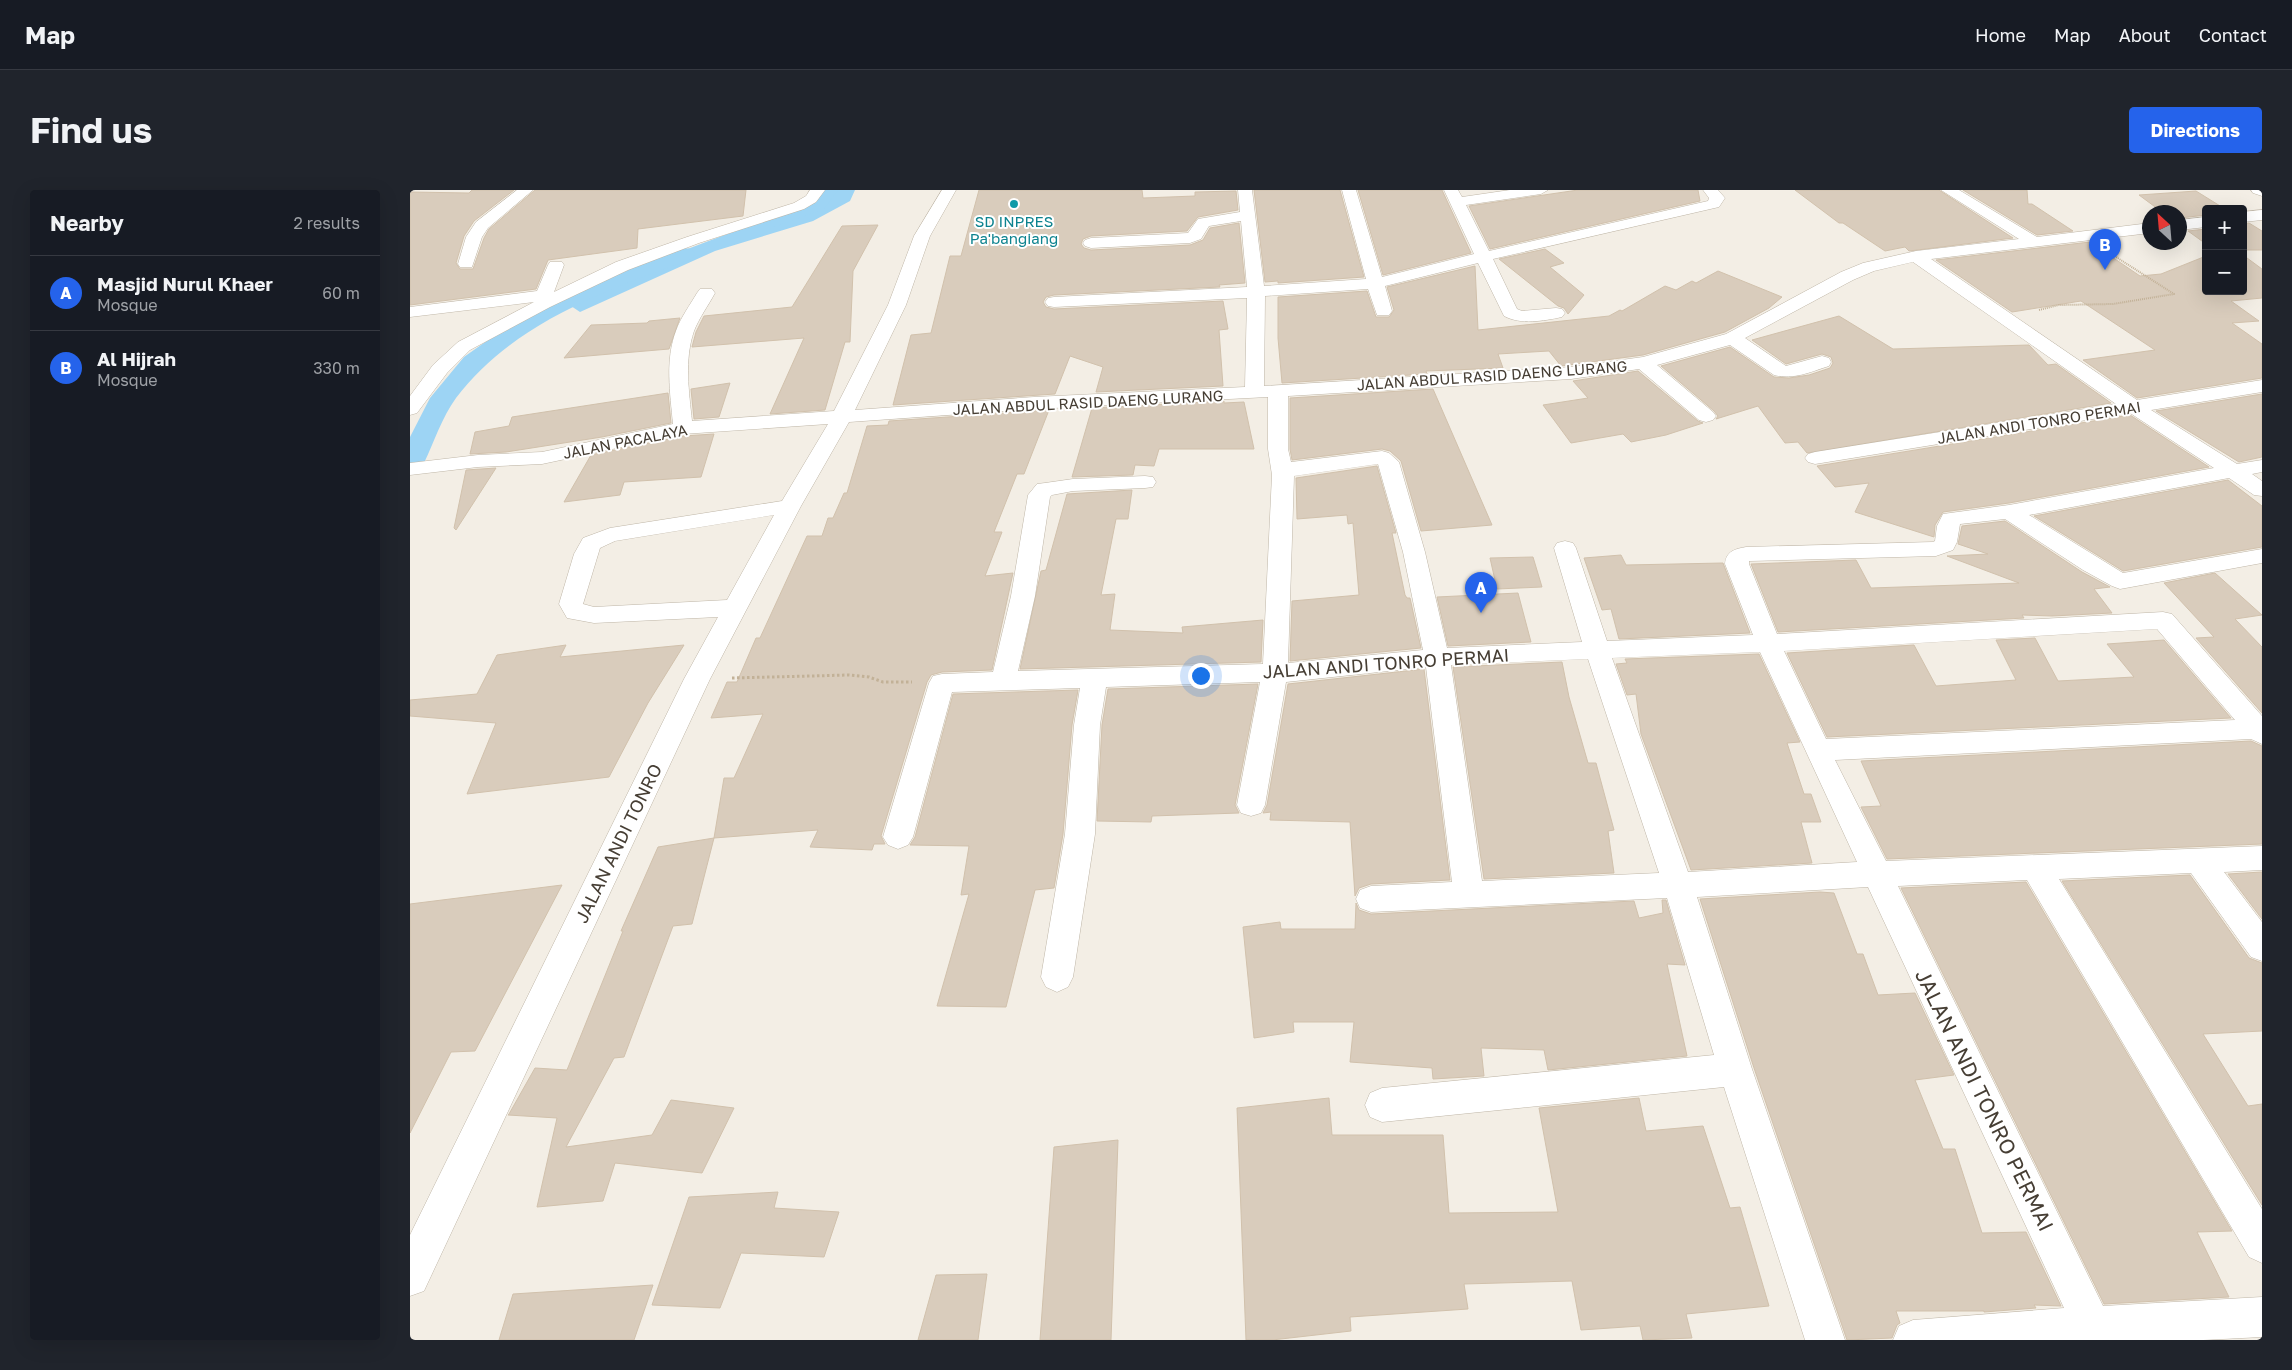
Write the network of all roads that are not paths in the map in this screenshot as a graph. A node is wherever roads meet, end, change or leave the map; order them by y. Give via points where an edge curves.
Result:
1 (526, 190) edge
2 (818, 190) edge
3 (949, 190) edge
4 (1245, 190) edge
5 (1349, 190) edge
6 (1541, 190) edge
7 (1710, 190) edge
8 (1948, 190) edge
9 (2258, 190) edge
10 (2262, 192) edge
11 (1454, 196) edge
12 (2262, 215) edge
13 (1248, 216) junction
14 (2247, 217) edge
15 (2202, 222) edge
16 (2187, 224) edge
17 (2142, 229) edge
18 (2035, 242) junction
19 (1091, 243) dead end
20 (1916, 256) junction
21 (1482, 257) junction
22 (466, 264) dead end
23 (556, 265) dead end
24 (1375, 283) junction
25 (1256, 292) junction
26 (706, 293) dead end
27 (544, 299) junction
28 (1054, 302) dead end
29 (1383, 311) dead end
30 (410, 312) edge
31 (1556, 313) dead end
32 (1732, 338) junction
33 (1822, 362) dead end
34 (1643, 363) junction
35 (2262, 386) edge
36 (1278, 390) junction
37 (1254, 392) junction
38 (2133, 407) junction
39 (410, 409) edge
40 (1706, 416) dead end
41 (841, 418) junction
42 (683, 428) junction
43 (1815, 458) dead end
44 (2262, 466) edge
45 (416, 468) edge
46 (2230, 471) junction
47 (1283, 475) junction
48 (1145, 482) dead end
49 (2262, 490) edge
50 (790, 506) junction
51 (2009, 512) junction
52 (1565, 548) dead end
53 (2262, 556) edge
54 (2120, 581) junction
55 (735, 608) junction
56 (2163, 620) junction
57 (1768, 643) junction
58 (1597, 650) junction
59 (1437, 657) junction
60 (1275, 672) junction
61 (1094, 679) junction
62 (1003, 682) junction
63 (2260, 731) edge
64 (1817, 750) junction
65 (1251, 804) dead end
66 (898, 837) dead end
67 (2262, 858) edge
68 (2199, 861) junction
69 (2036, 868) junction
70 (1877, 874) junction
71 (1678, 885) junction
72 (1469, 894) junction
73 (1371, 899) dead end
74 (2262, 947) edge
75 (1057, 977) dead end
76 (1735, 1069) junction
77 (1382, 1105) dead end
78 (2262, 1244) edge
79 (410, 1276) edge
80 (2262, 1317) edge
81 (2096, 1333) edge
82 (1825, 1340) edge
83 (1913, 1340) edge

1 - 22 street via 482,225 474,237
2 - 27 street via 799,206 693,240
3 - 41 street, JALAN ANDI TONRO via 922,236 897,305
4 - 13 street
5 - 24 street
6 - 11 street
7 - 21 street via 1717,198 1714,204
8 - 18 street
9 - 10 street
11 - 21 street
12 - 14 street
13 - 19 street via 1203,222 1195,236 1190,238
13 - 25 street
15 - 16 street
17 - 18 street, JALAN ABDUL RASID DAENG LURANG
18 - 20 street, JALAN ABDUL RASID DAENG LURANG
20 - 32 street, JALAN ABDUL RASID DAENG LURANG via 1869,267 1847,276
20 - 38 street
21 - 24 street
21 - 31 street via 1513,315
23 - 27 street
24 - 25 street
24 - 29 street
25 - 28 street
25 - 37 street
26 - 42 street via 686,330 680,349 678,368
27 - 30 street
27 - 39 street via 464,346 440,368
32 - 33 street via 1781,371 1790,372
32 - 34 street, JALAN ABDUL RASID DAENG LURANG
34 - 36 street, JALAN ABDUL RASID DAENG LURANG via 1571,373
34 - 40 street
35 - 38 street, JALAN ANDI TONRO PERMAI
36 - 37 street, JALAN ABDUL RASID DAENG LURANG
36 - 47 street via 1278,449
37 - 41 street, JALAN ABDUL RASID DAENG LURANG via 1034,403
38 - 43 street, JALAN ANDI TONRO PERMAI
38 - 46 street
41 - 42 street, JALAN PACALAYA
41 - 50 street, JALAN ANDI TONRO
42 - 45 street, JALAN PACALAYA via 542,458
44 - 46 street, JALAN ANDI TONRO PERMAI
46 - 49 street
46 - 51 street, JALAN ANDI TONRO PERMAI
47 - 59 street via 1288,470 1382,457 1389,462 1414,552
47 - 60 street
48 - 62 street via 1074,485 1046,489 1039,495 1023,596
50 - 55 street, JALAN ANDI TONRO
50 - 55 street via 610,535 591,543 571,604 576,612 594,615
51 - 54 street
51 - 57 street, JALAN ANDI TONRO PERMAI via 1950,520 1946,528 1948,540 1936,549 1746,554 1738,558 1737,564
52 - 58 street
53 - 54 street
54 - 56 street
55 - 79 street, JALAN ANDI TONRO via 696,679
56 - 57 street
56 - 63 street
57 - 58 street, JALAN ANDI TONRO PERMAI
57 - 64 street, JALAN ANDI TONRO PERMAI
58 - 59 street, JALAN ANDI TONRO PERMAI
58 - 71 street
59 - 60 street, JALAN ANDI TONRO PERMAI
59 - 72 street
60 - 61 street, JALAN ANDI TONRO PERMAI
60 - 65 street
61 - 62 street, JALAN ANDI TONRO PERMAI
61 - 75 street via 1087,725 1080,834
62 - 66 street, JALAN ANDI TONRO PERMAI via 942,683
63 - 64 street
64 - 70 street, JALAN ANDI TONRO PERMAI
67 - 68 street
68 - 69 street
68 - 74 street
69 - 70 street
69 - 78 street
70 - 71 street
70 - 81 street, JALAN ANDI TONRO PERMAI
71 - 72 street
71 - 76 street
72 - 73 street
76 - 77 street
76 - 82 street
80 - 81 street
81 - 83 street

